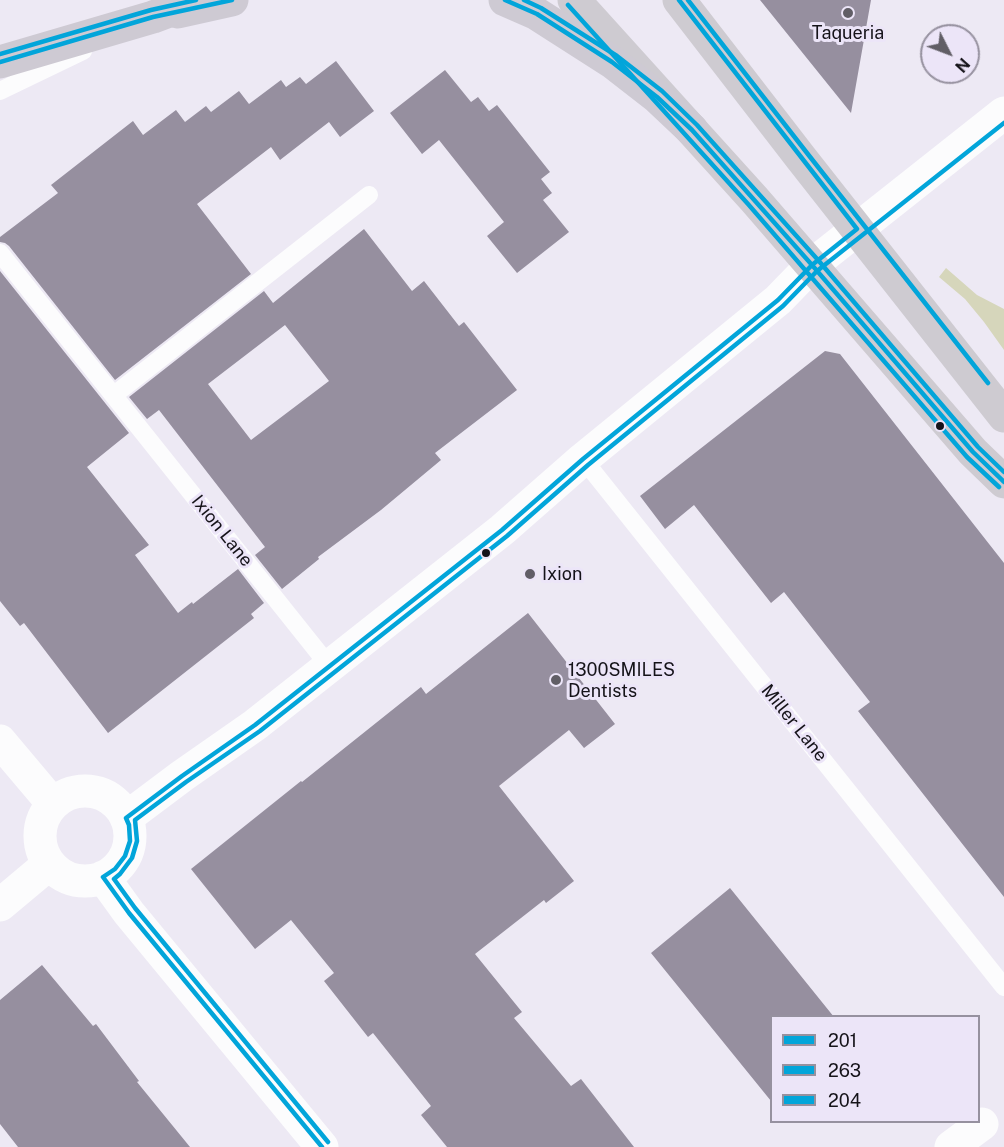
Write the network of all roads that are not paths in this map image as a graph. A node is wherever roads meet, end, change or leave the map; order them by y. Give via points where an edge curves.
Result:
1 (198, 0) edge
2 (232, 0) edge
3 (505, 0) edge
4 (574, 0) edge
5 (679, 0) edge
6 (153, 17) junction
7 (0, 62) edge
8 (0, 91) edge
9 (1004, 113) edge
10 (692, 130) junction
11 (369, 195) dead end
12 (857, 229) junction
13 (0, 253) edge
14 (812, 265) junction
15 (114, 395) junction
16 (1004, 416) edge
17 (583, 459) junction
18 (1004, 482) edge
19 (330, 667) junction
20 (0, 741) edge
21 (53, 804) junction
22 (126, 818) junction
23 (49, 864) junction
24 (103, 878) junction
25 (0, 905) edge
26 (1004, 987) edge
27 (982, 1124) dead end
28 (322, 1147) edge
29 (951, 1147) edge

1 - 6 highway
2 - 6 highway
3 - 10 highway via 537,14 612,62
4 - 10 main road
5 - 12 main road
6 - 7 highway
6 - 8 lane
9 - 12 street
10 - 14 main road
11 - 15 lane
12 - 14 street
12 - 16 main road
13 - 15 lane, Ixion Lane
14 - 17 street via 778,300
14 - 18 main road via 973,452
15 - 19 lane, Ixion Lane
17 - 19 street via 502,530
17 - 26 lane, Miller Lane
19 - 22 street
20 - 21 street
21 - 22 street via 73,792 98,792 112,800
21 - 23 street via 44,816 39,837
22 - 24 street via 129,841 125,856
23 - 24 street via 74,879
23 - 25 street
24 - 28 street
27 - 29 street

